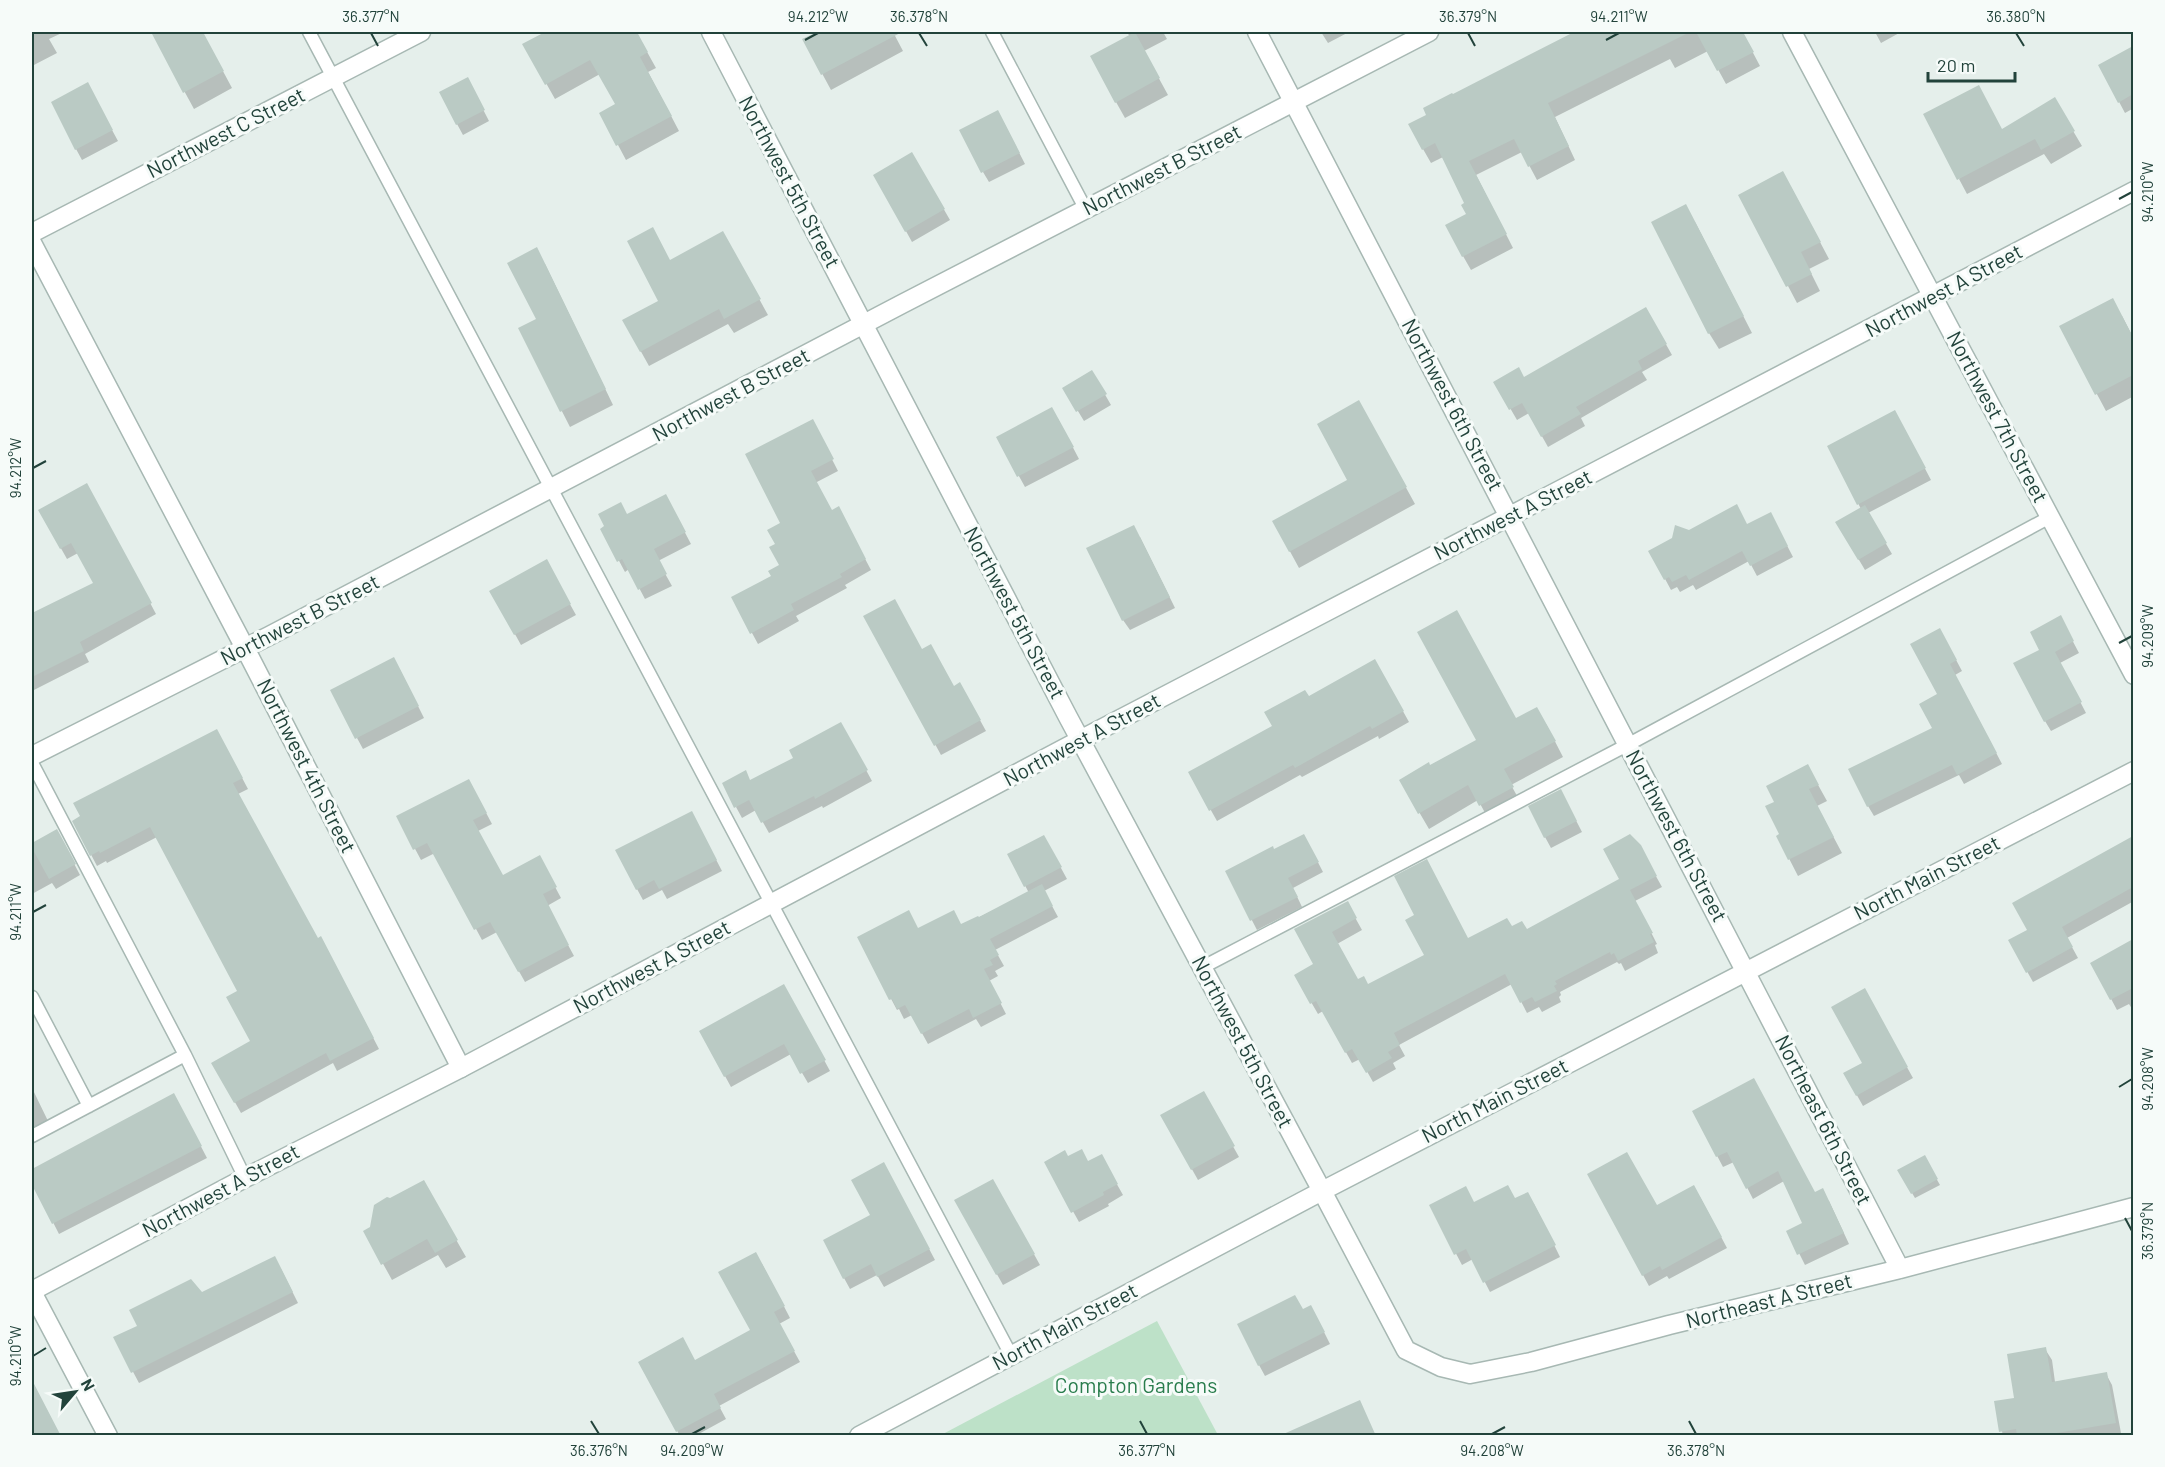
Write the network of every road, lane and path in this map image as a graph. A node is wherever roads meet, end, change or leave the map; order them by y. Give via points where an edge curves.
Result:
1 (309, 32) edge
2 (421, 32) edge
3 (711, 32) edge
4 (992, 32) edge
5 (1257, 32) edge
6 (1429, 32) edge
7 (1792, 32) edge
8 (333, 77) junction
9 (1293, 102) junction
10 (2133, 191) edge
11 (1086, 210) junction
12 (32, 233) edge
13 (32, 243) edge
14 (1933, 297) junction
15 (864, 325) junction
16 (551, 488) junction
17 (1510, 517) junction
18 (2050, 517) junction
19 (245, 648) junction
20 (2133, 675) edge
21 (1080, 740) junction
22 (1629, 744) junction
23 (32, 756) edge
24 (32, 762) edge
25 (2133, 771) edge
26 (772, 904) junction
27 (1203, 967) junction
28 (1746, 971) junction
29 (32, 997) edge
30 (185, 1054) junction
31 (461, 1068) junction
32 (89, 1106) junction
33 (32, 1136) edge
34 (245, 1178) junction
35 (1322, 1191) junction
36 (2133, 1207) edge
37 (1900, 1269) junction
38 (32, 1291) edge
39 (1406, 1350) joint
40 (1011, 1355) junction
41 (108, 1436) edge
42 (859, 1436) edge

1 - 8 lane
2 - 8 street, Northwest C Street
3 - 15 street, Northwest 5th Street
4 - 11 lane
5 - 9 street, Northwest 6th Street
6 - 9 street, Northwest B Street
7 - 14 street, Northwest 7th Street
8 - 12 street, Northwest C Street
8 - 16 lane
9 - 11 street, Northwest B Street
9 - 17 street, Northwest 6th Street
10 - 14 street, Northwest A Street
11 - 15 street, Northwest B Street
13 - 19 street, Northwest 4th Street
14 - 17 street, Northwest A Street
14 - 18 street, Northwest 7th Street
15 - 16 street, Northwest B Street
15 - 21 street, Northwest 5th Street
16 - 19 street, Northwest B Street
16 - 26 lane
17 - 21 street, Northwest A Street
17 - 22 street, Northwest 6th Street
18 - 20 street, Northwest 7th Street
18 - 22 lane
19 - 23 street, Northwest B Street
19 - 31 street, Northwest 4th Street
21 - 26 street, Northwest A Street
21 - 27 street, Northwest 5th Street
22 - 27 lane
22 - 28 street, Northwest 6th Street
24 - 30 lane
25 - 28 street, North Main Street
26 - 31 street, Northwest A Street
26 - 40 lane
27 - 35 street, Northwest 5th Street
28 - 35 street, North Main Street
28 - 37 street, Northeast 6th Street
29 - 32 lane
30 - 32 lane
30 - 34 lane
31 - 34 street, Northwest A Street
32 - 33 lane
34 - 38 street, Northwest A Street
35 - 39 street, Northwest 5th Street
35 - 40 street, North Main Street
36 - 37 street, Northeast A Street
37 - 39 street, Northeast A Street via 1532,1362 1470,1374 1441,1367
38 - 41 street
40 - 42 street, North Main Street

